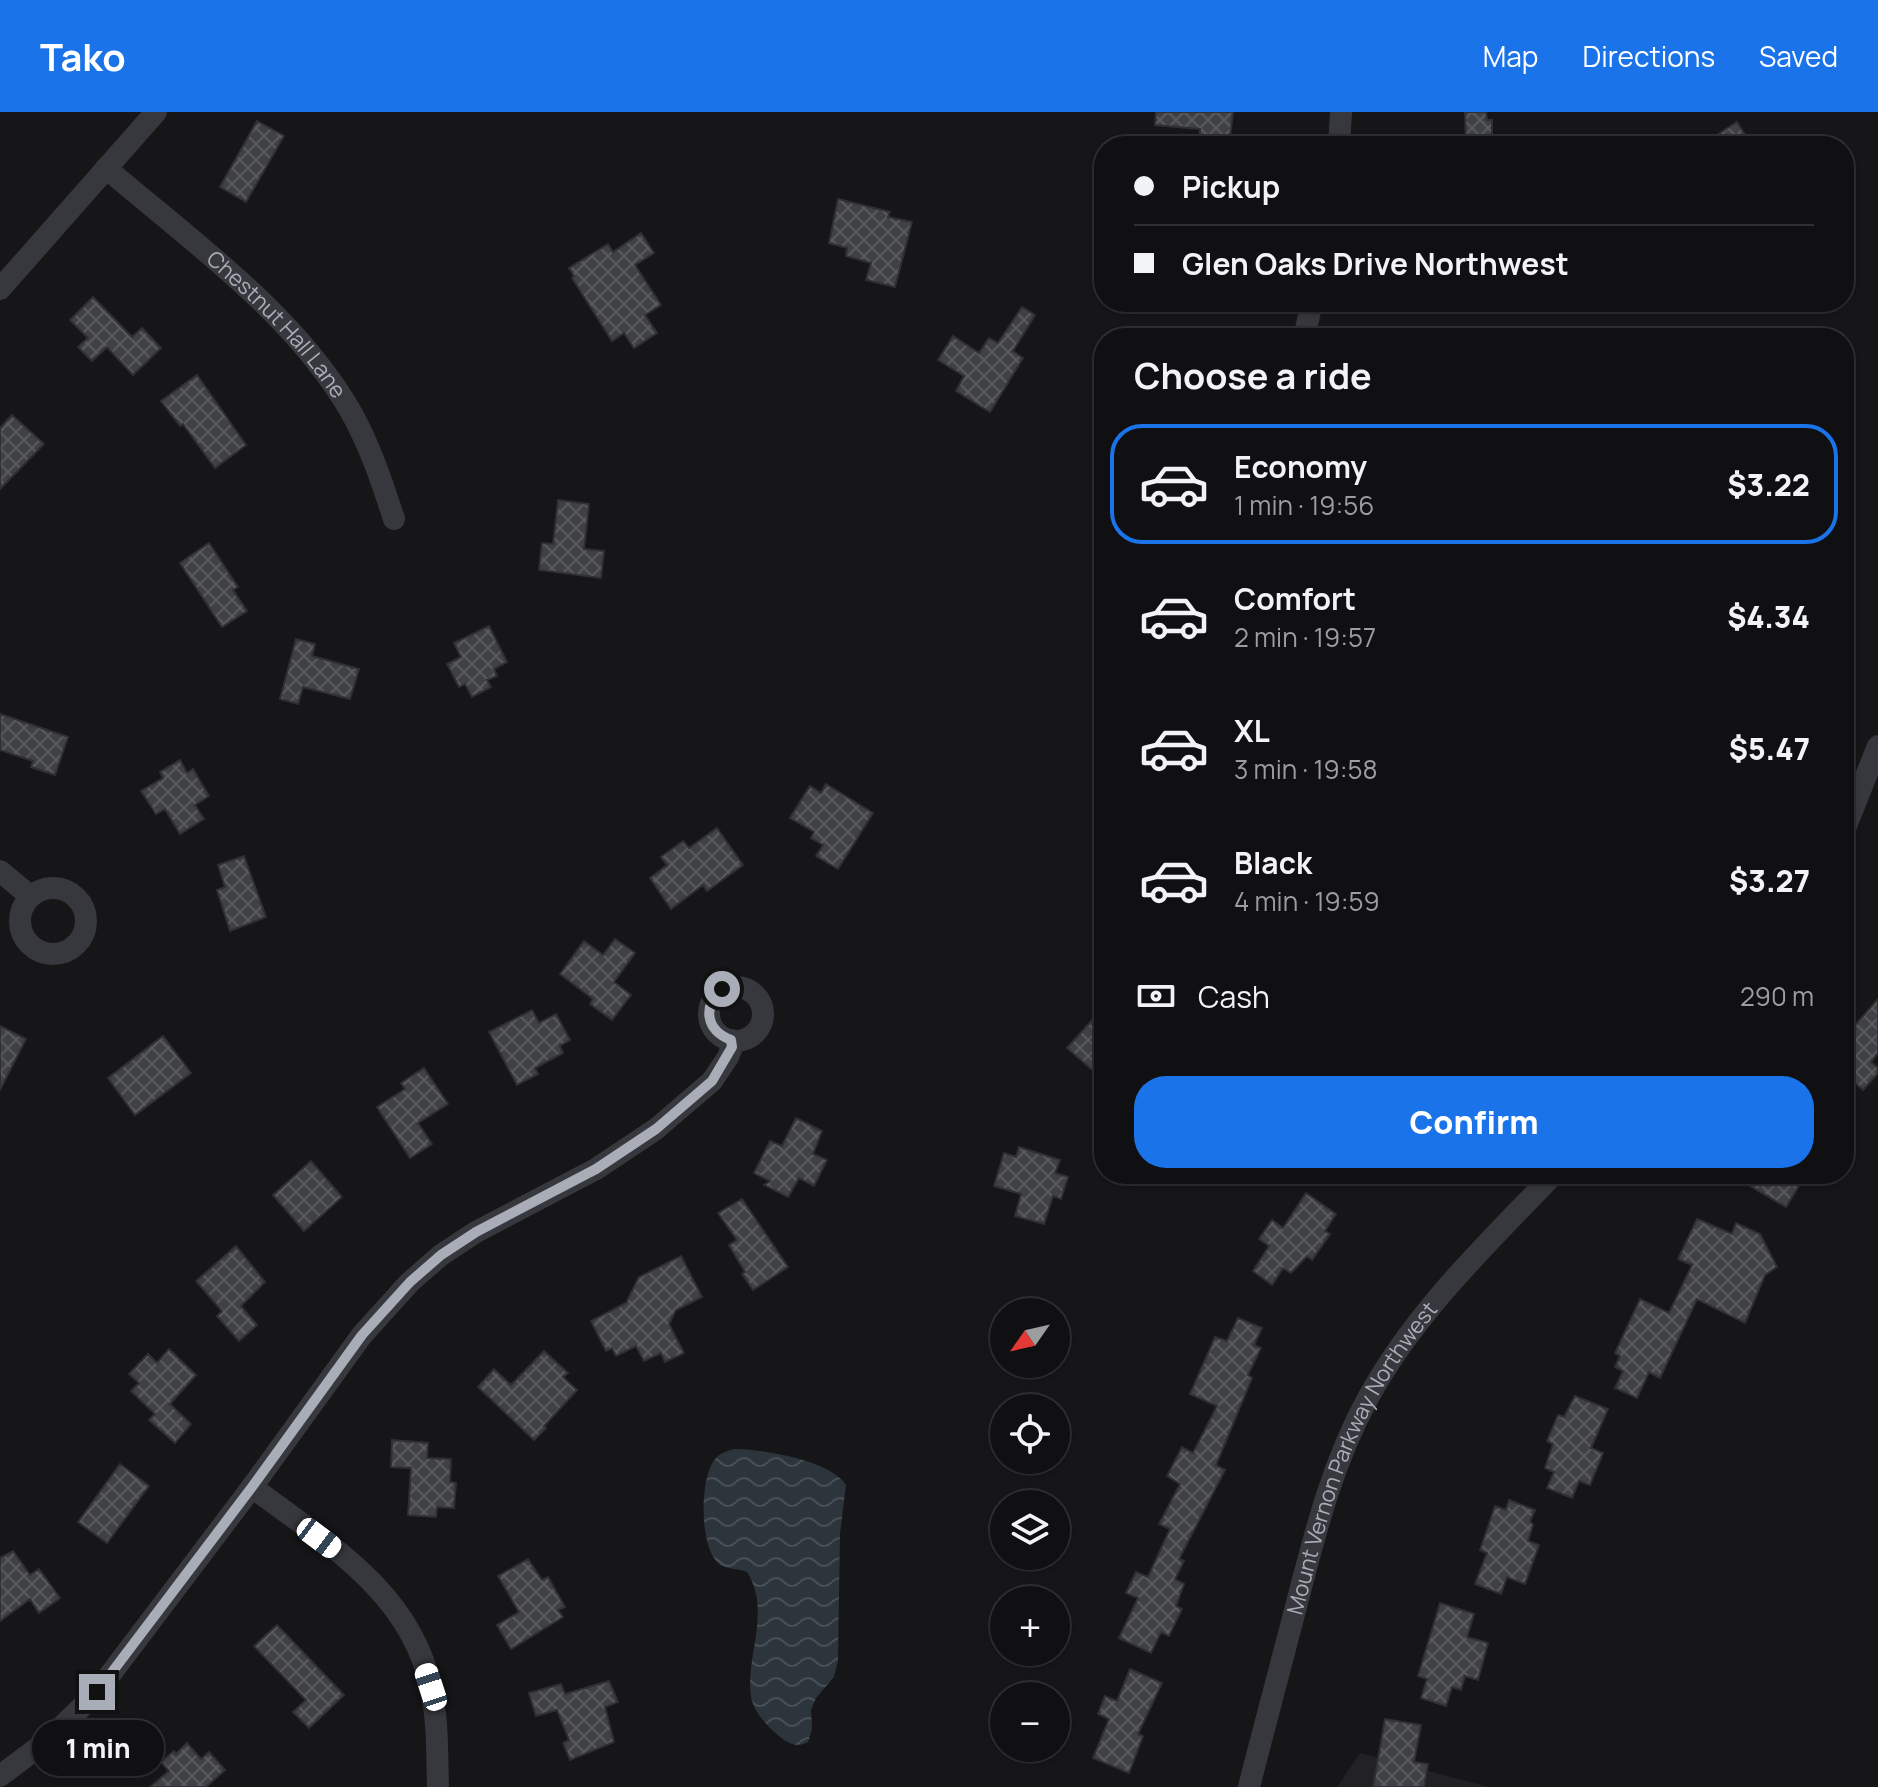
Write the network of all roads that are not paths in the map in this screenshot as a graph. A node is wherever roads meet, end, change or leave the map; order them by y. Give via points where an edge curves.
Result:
1 (156, 112) edge
2 (1341, 112) edge
3 (1340, 136) edge
4 (106, 168) junction
5 (0, 289) edge
6 (394, 519) dead end
7 (1878, 746) edge
8 (1854, 806) edge
9 (0, 871) edge
10 (30, 896) dead end
11 (731, 1040) dead end
12 (1544, 1184) edge
13 (252, 1487) junction
14 (0, 1776) edge
15 (438, 1787) edge
16 (1249, 1787) edge

1 - 4 street
2 - 3 street
4 - 5 street
4 - 6 street, Chestnut Hall Lane via 261,301 299,341 350,411 372,454
7 - 8 street
9 - 10 street
11 - 13 street via 728,1057 712,1081 656,1129 596,1169 476,1232 410,1282 362,1335
12 - 16 street, Mount Vernon Parkway Northwest via 1437,1297 1401,1344 1358,1418 1321,1511
13 - 14 street via 97,1692 48,1740
13 - 15 street via 363,1572 403,1618 431,1687

